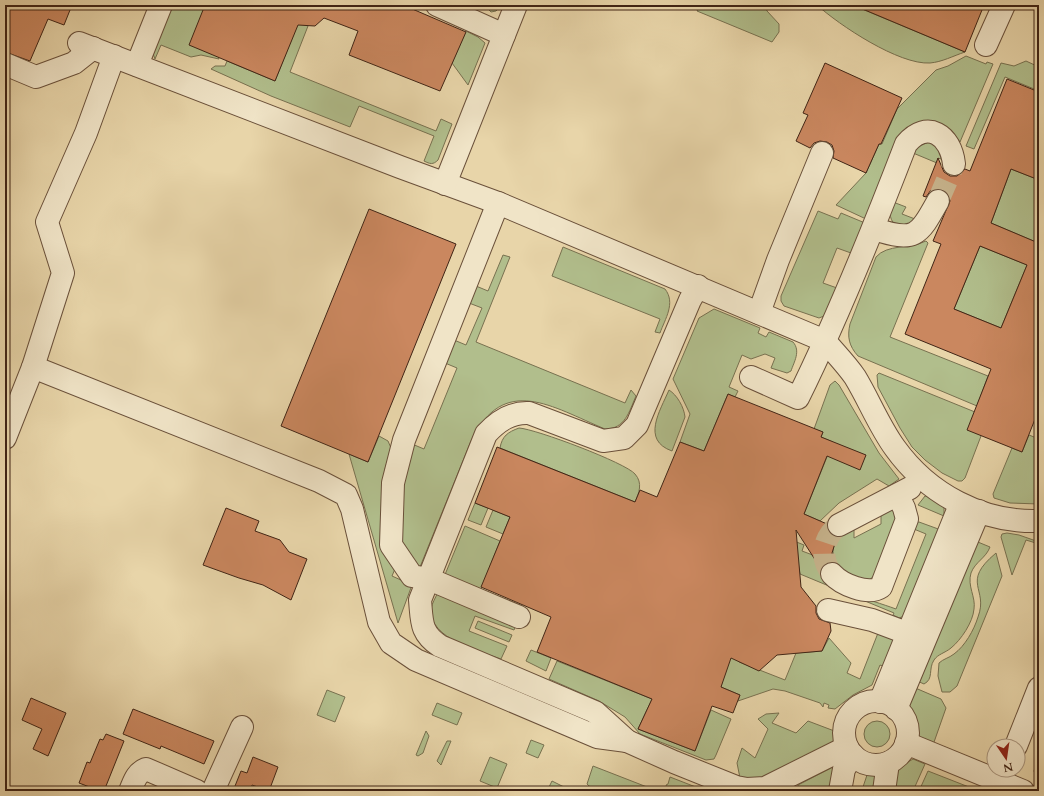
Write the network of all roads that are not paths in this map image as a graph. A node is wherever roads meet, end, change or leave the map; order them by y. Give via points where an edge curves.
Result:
1 (161, 5) edge
2 (438, 5) edge
3 (516, 5) edge
4 (1004, 5) edge
5 (504, 35) junction
6 (986, 44) dead end
7 (114, 56) junction
8 (5, 64) edge
9 (137, 65) junction
10 (822, 153) dead end
11 (954, 164) tunnel mouth
12 (445, 184) junction
13 (938, 201) tunnel mouth
14 (498, 203) junction
15 (874, 229) junction
16 (698, 286) junction
17 (759, 313) junction
18 (825, 341) junction
19 (33, 367) junction
20 (751, 377) dead end
21 (5, 438) edge
22 (922, 479) junction
23 (898, 496) junction
24 (970, 508) junction
25 (1039, 521) edge
26 (838, 525) tunnel mouth
27 (832, 574) tunnel mouth
28 (429, 579) junction
29 (828, 610) dead end
30 (519, 617) dead end
31 (916, 636) junction
32 (1039, 688) edge
33 (888, 705) junction
34 (242, 727) dead end
35 (1019, 738) edge
36 (627, 741) junction
37 (906, 743) junction
38 (854, 754) junction
39 (888, 763) junction
40 (1008, 785) edge
41 (130, 791) edge
42 (198, 791) edge
43 (213, 791) edge
44 (840, 791) edge
45 (855, 791) edge
46 (884, 791) edge

1 - 9 street
2 - 5 street
3 - 5 street
4 - 6 street
5 - 12 street
7 - 8 street via 86,45 74,63 36,77
7 - 9 street
7 - 19 street via 86,133 47,222 63,273
9 - 12 street
10 - 17 street
11 - 15 street via 950,145 937,134 927,132 910,138
12 - 14 street
13 - 15 street via 922,228 914,234 898,236
14 - 16 street
14 - 28 street via 404,440 393,483 391,545 412,576
15 - 18 street
16 - 17 street
16 - 28 street via 637,426 624,438 603,441 530,413 513,414 494,425 486,434
17 - 18 street
18 - 20 street via 798,398
18 - 22 street via 854,376 894,447
19 - 21 street
19 - 36 street via 319,481 346,495 352,509 379,622 391,643 416,660 597,738
22 - 23 street
22 - 24 street via 940,493
23 - 26 street
23 - 27 street via 906,519 881,587 867,590 841,582
24 - 25 street via 1011,520
24 - 31 street
28 - 30 street
28 - 36 street via 420,600 422,625 430,640 594,712
29 - 31 street via 872,620
31 - 33 street
32 - 35 street
33 - 37 street via 906,724
33 - 38 street via 862,704 849,716 844,732
34 - 43 street
36 - 38 street via 680,765 747,789 765,788
37 - 39 street via 902,751
37 - 40 street
38 - 39 street via 870,764
38 - 44 street via 844,769
38 - 45 street
39 - 46 street
41 - 42 street via 136,777 146,770

